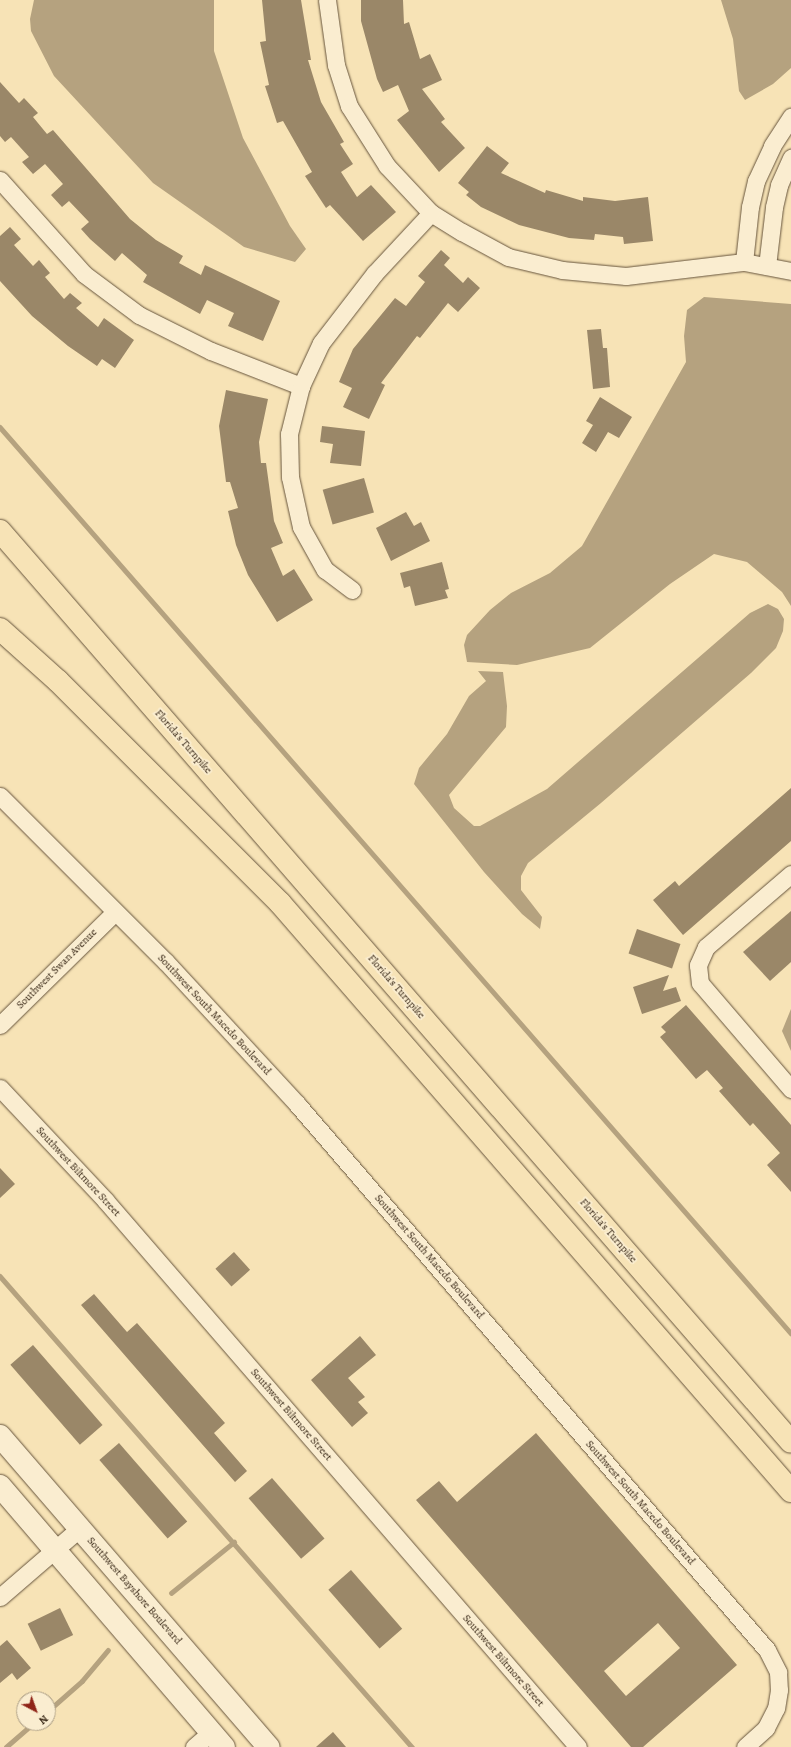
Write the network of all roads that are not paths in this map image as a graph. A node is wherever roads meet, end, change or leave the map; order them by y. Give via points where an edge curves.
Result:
1 (327, 0) edge
2 (788, 128) edge
3 (791, 158) edge
4 (0, 180) edge
5 (431, 213) junction
6 (744, 262) junction
7 (767, 266) junction
8 (791, 271) edge
9 (301, 386) junction
10 (0, 531) edge
11 (352, 590) dead end
12 (0, 629) edge
13 (0, 796) edge
14 (791, 874) edge
15 (115, 912) junction
16 (0, 1025) edge
17 (0, 1088) edge
18 (791, 1089) edge
19 (0, 1436) edge
20 (791, 1442) edge
21 (0, 1486) edge
22 (791, 1491) edge
23 (80, 1528) junction
24 (55, 1549) junction
25 (0, 1597) edge
26 (187, 1705) junction
27 (218, 1739) edge
28 (194, 1747) edge
29 (238, 1747) edge
30 (268, 1747) edge
31 (578, 1747) edge
32 (745, 1747) edge

1 - 5 street via 336,65 349,106 387,166
2 - 6 street via 764,159 756,182 750,207
3 - 7 street via 779,185 774,207
4 - 9 street via 84,274 139,315 211,352
5 - 6 street via 508,257 562,270 626,276
5 - 9 street via 375,273 321,343
6 - 7 street
7 - 8 street
9 - 11 street via 289,434 290,477 301,528 325,570
10 - 20 highway, Florida's Turnpike
12 - 22 highway via 58,681 280,904
13 - 15 street, Southwest South Macedo Boulevard
14 - 18 street via 706,947 698,965 700,983
15 - 16 street, Southwest Swan Avenue
15 - 32 street, Southwest South Macedo Boulevard via 166,962 297,1104 767,1650 778,1672 776,1708 766,1728
17 - 31 street, Southwest Biltmore Street via 110,1206
19 - 23 main road, Southwest Bayshore Boulevard
21 - 24 main road
23 - 24 street
23 - 30 main road, Southwest Bayshore Boulevard
24 - 25 street
24 - 26 main road
26 - 27 main road
26 - 29 main road via 206,1712
27 - 28 street

